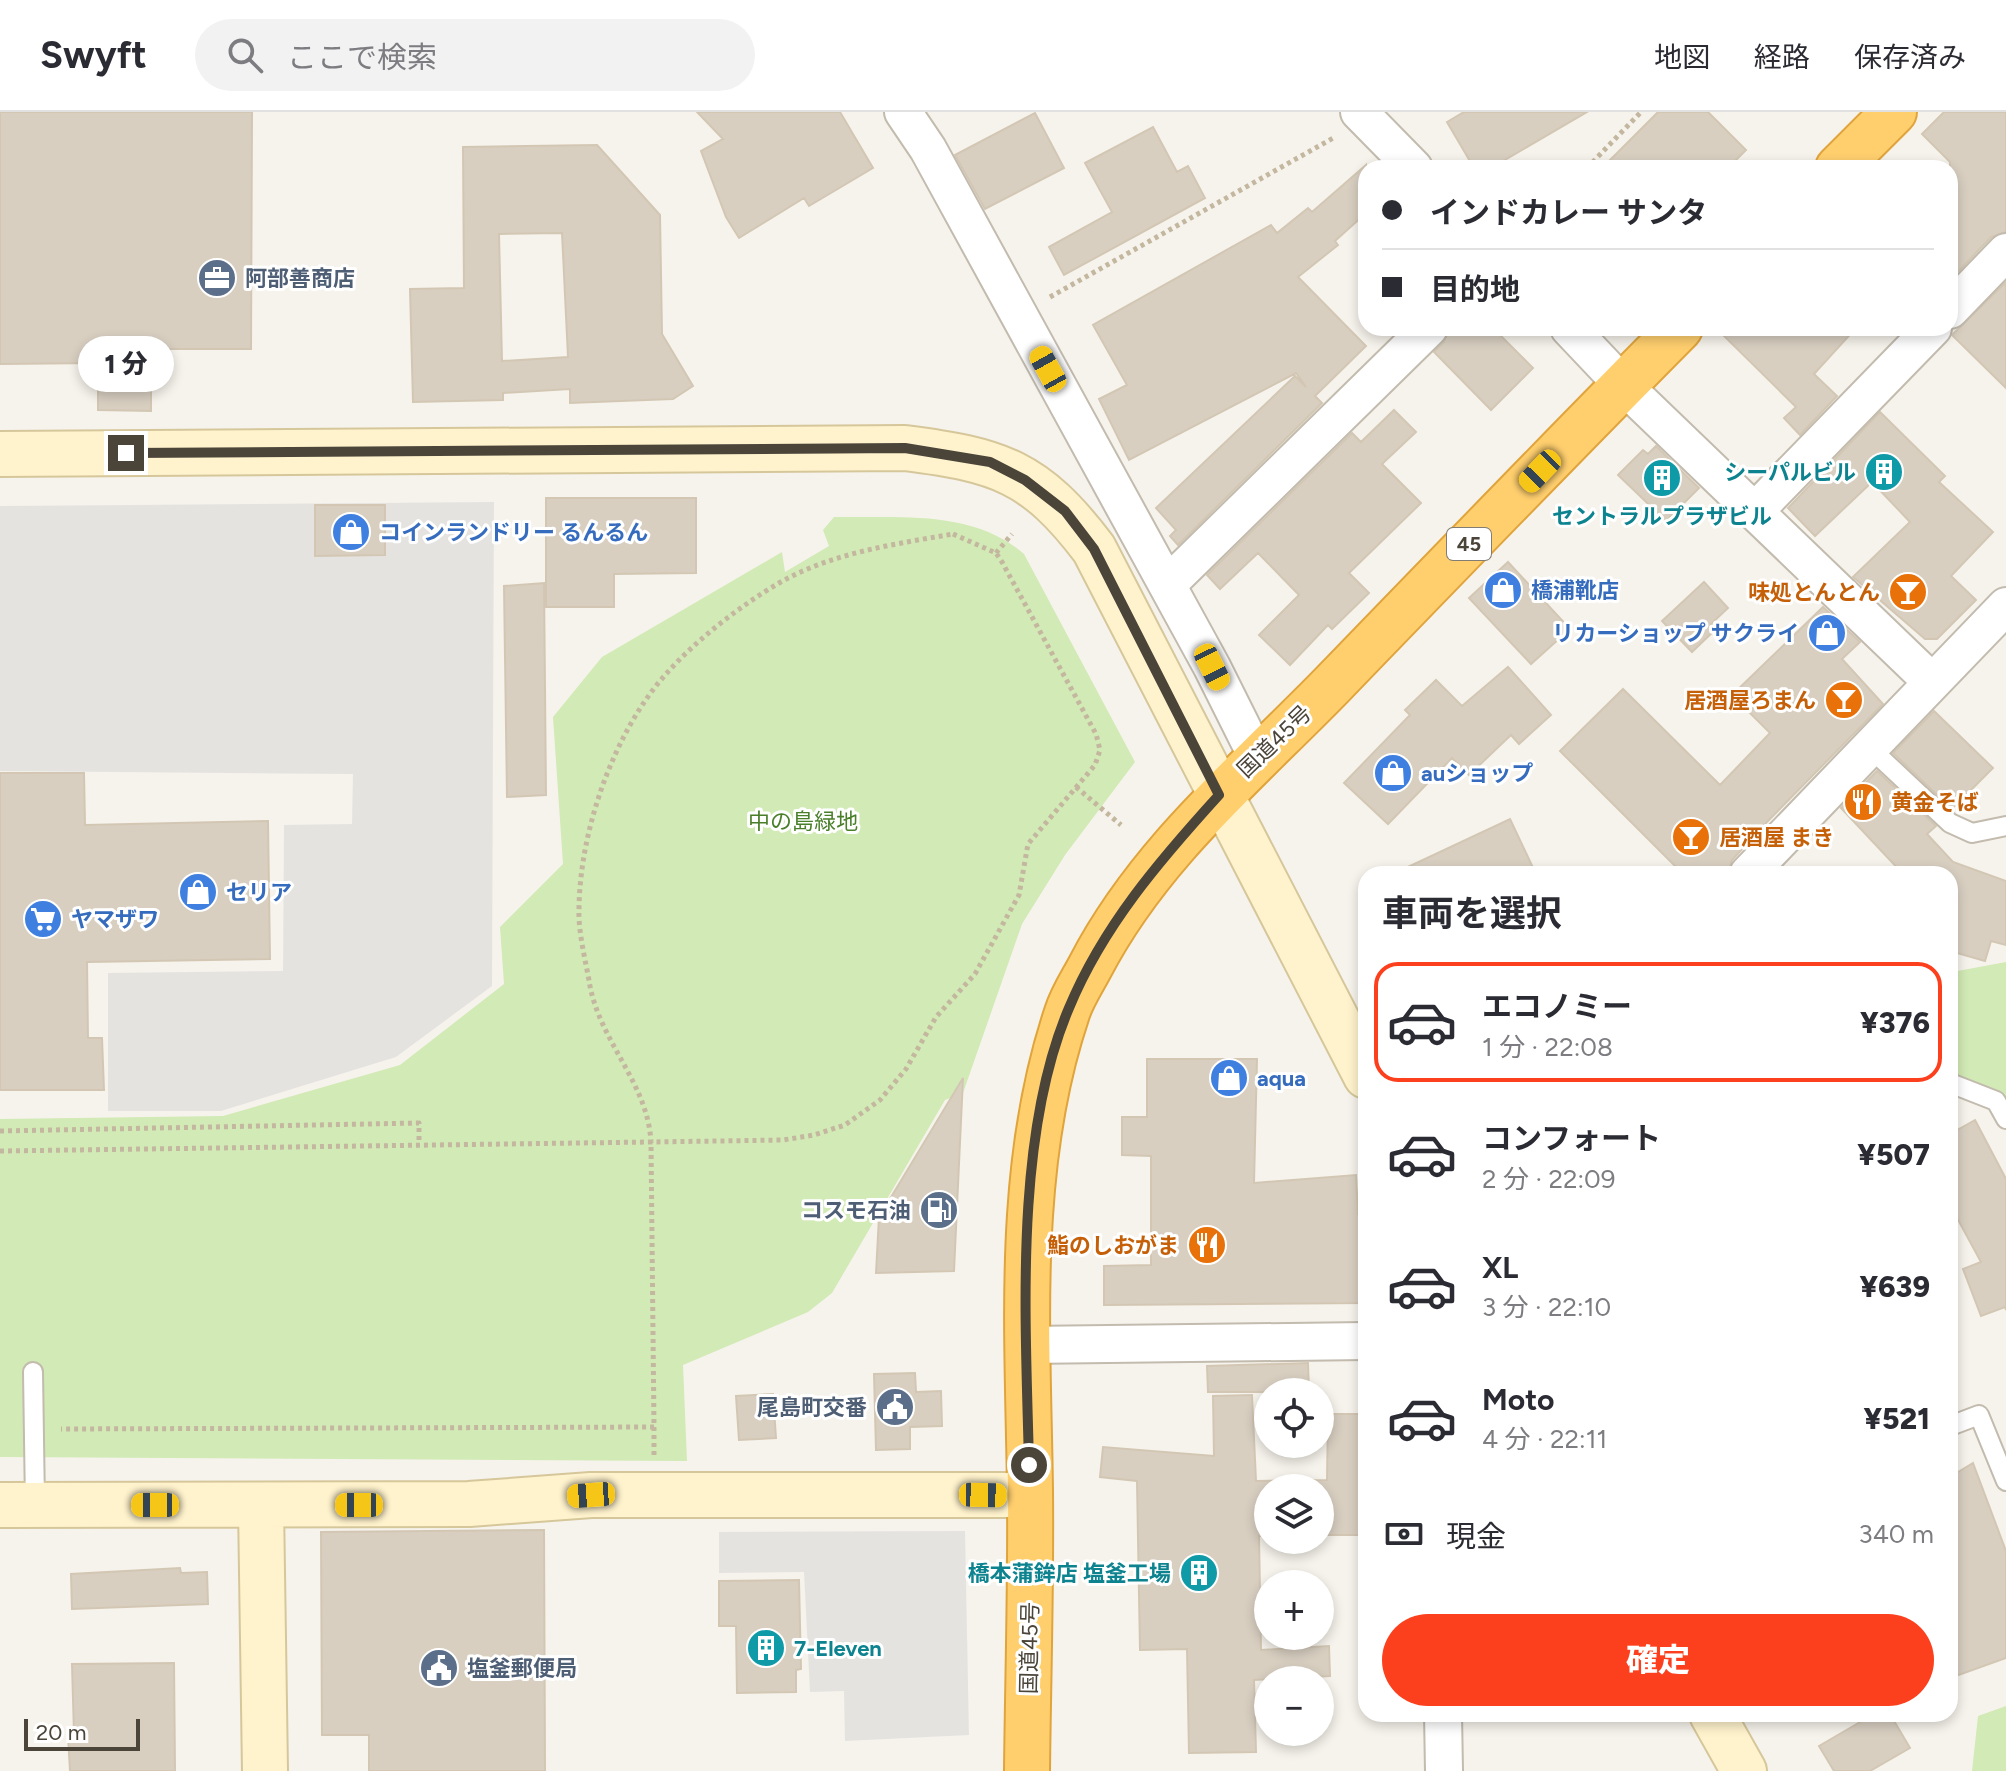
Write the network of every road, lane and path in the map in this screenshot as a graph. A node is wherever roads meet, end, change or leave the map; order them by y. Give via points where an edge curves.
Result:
1 (903, 112) edge
2 (1641, 112) edge
3 (1894, 112) edge
4 (1362, 116) edge
5 (1406, 160) edge
6 (1595, 160) edge
7 (1846, 160) edge
8 (2006, 252) edge
9 (1958, 302) edge
10 (1018, 315) junction
11 (1421, 336) edge
12 (1577, 336) edge
13 (1672, 336) edge
14 (1925, 336) edge
15 (1623, 385) junction
16 (0, 454) edge
17 (1755, 511) junction
18 (1012, 534) dead end
19 (996, 553) junction
20 (1167, 585) junction
21 (2006, 606) edge
22 (1932, 682) junction
23 (1869, 747) junction
24 (1258, 759) junction
25 (1076, 787) junction
26 (1219, 795) junction
27 (1121, 825) dead end
28 (2006, 826) edge
29 (1756, 866) edge
30 (1358, 1061) edge
31 (1958, 1086) edge
32 (2006, 1119) edge
33 (0, 1131) edge
34 (651, 1142) junction
35 (419, 1144) junction
36 (0, 1151) edge
37 (1358, 1341) edge
38 (1026, 1345) junction
39 (33, 1372) dead end
40 (1958, 1423) edge
41 (34, 1429) junction
42 (2006, 1481) edge
43 (1030, 1495) junction
44 (18, 1505) edge
45 (261, 1506) junction
46 (1443, 1722) edge
47 (1716, 1722) edge
48 (265, 1771) edge
49 (1027, 1771) edge
50 (1444, 1771) edge
51 (1744, 1771) edge

1 - 10 street
2 - 6 path
3 - 7 highway
4 - 5 street
4 - 10 path
8 - 9 street
10 - 20 street
11 - 20 street
12 - 15 street
13 - 15 highway, 国道45号 / 45
14 - 17 street
15 - 17 street
15 - 24 highway, 国道45号 / 45
16 - 26 street via 905,448 990,462 1025,480 1065,511 1094,549
17 - 22 street
18 - 19 path
19 - 25 path via 1096,734 1100,750 1095,765
19 - 34 path via 953,534 843,557 780,583 666,674 606,771 578,909 591,990 613,1048 649,1115
20 - 24 street
21 - 22 street
22 - 23 street
23 - 28 lane via 1950,823 1972,833
23 - 29 street
24 - 26 highway, 国道45号 / 45
25 - 27 path
25 - 34 path via 1028,844 1019,895 975,974 936,1017 906,1069 880,1100 845,1125 814,1135
26 - 30 street
26 - 38 highway, 国道45号 / 45 via 1159,862 1116,921 1068,1009 1043,1097 1031,1180
31 - 32 lane via 1996,1101
33 - 35 path via 419,1123
34 - 35 path
34 - 41 path via 654,1427
35 - 36 path
37 - 38 street
38 - 43 highway, 国道45号 / 45
39 - 41 lane
40 - 42 lane via 1979,1415
41 - 44 lane
43 - 45 street via 591,1495 469,1504
43 - 49 highway, 国道45号 / 45
44 - 45 street
45 - 48 street
46 - 50 street
47 - 51 street

